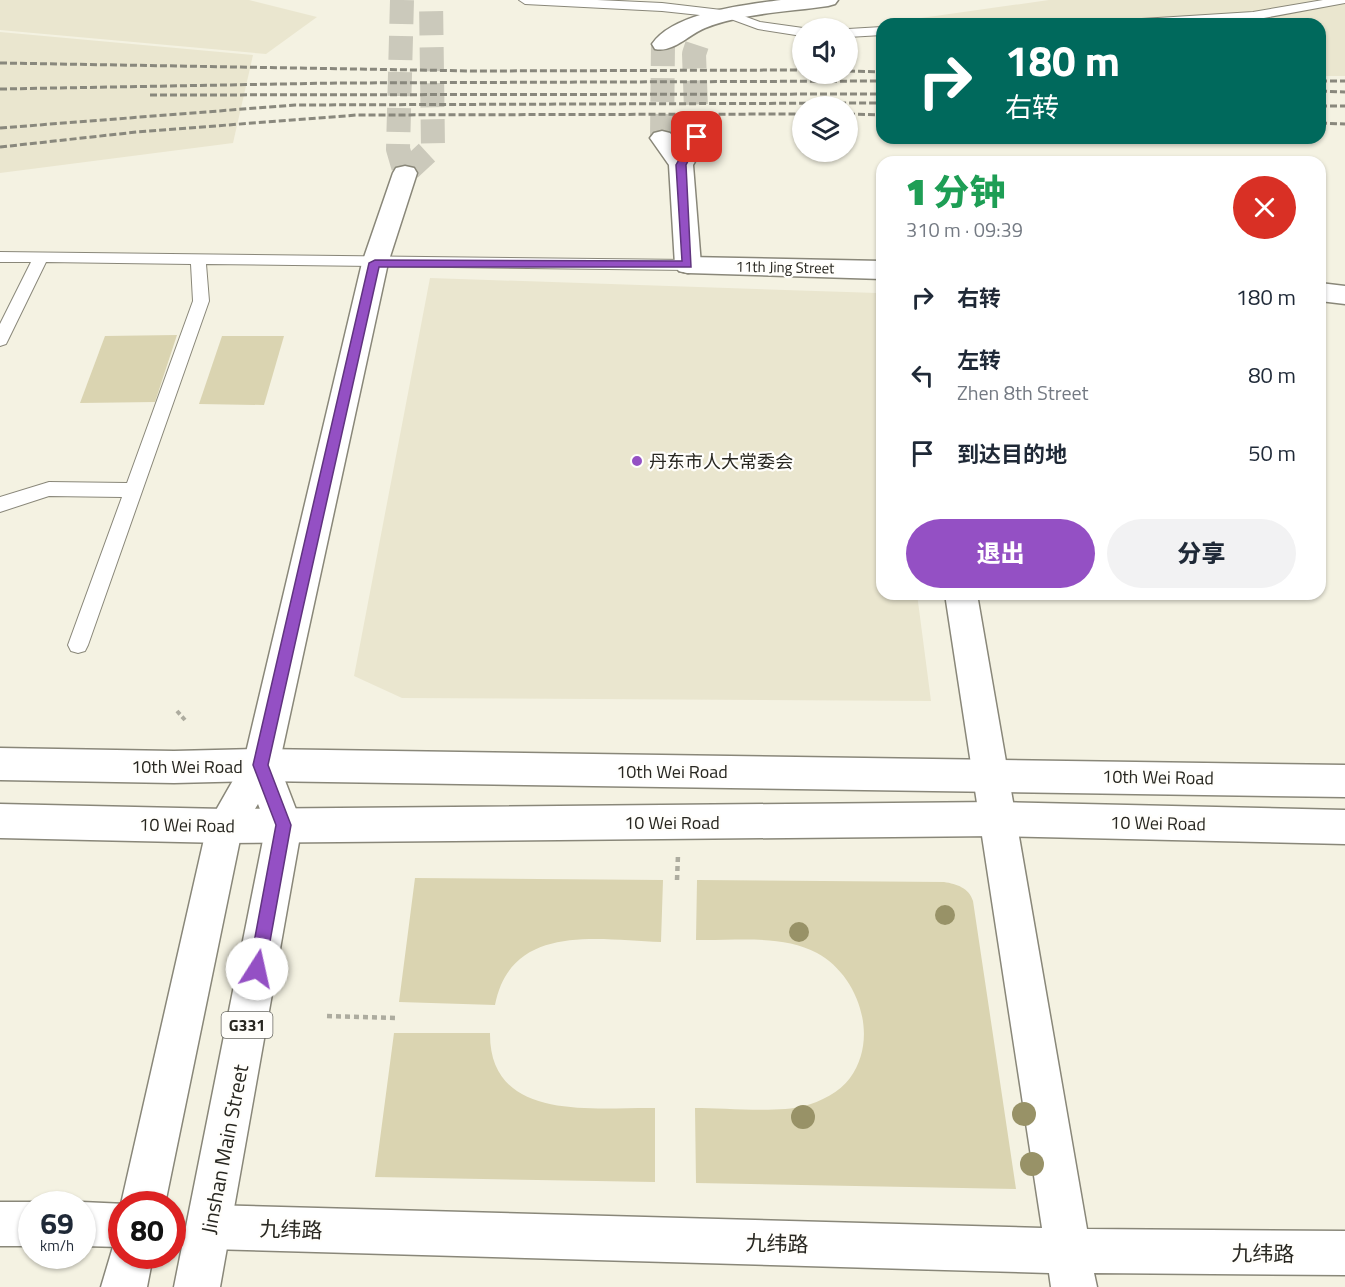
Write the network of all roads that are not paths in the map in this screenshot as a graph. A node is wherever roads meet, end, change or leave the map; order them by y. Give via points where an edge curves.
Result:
1 (525, 0) edge
2 (828, 0) edge
3 (1344, 0) edge
4 (730, 15) junction
5 (1221, 18) edge
6 (792, 30) edge
7 (876, 31) edge
8 (858, 32) edge
9 (663, 44) dead end
10 (697, 45) tunnel mouth
11 (697, 137) tunnel mouth
12 (662, 138) tunnel mouth
13 (681, 165) junction
14 (405, 173) dead end
15 (0, 257) edge
16 (41, 258) junction
17 (198, 259) junction
18 (375, 263) junction
19 (688, 265) junction
20 (876, 270) edge
21 (1326, 293) edge
22 (1345, 295) edge
23 (0, 340) edge
24 (134, 490) junction
25 (0, 505) edge
26 (963, 600) edge
27 (78, 645) dead end
28 (0, 764) edge
29 (261, 765) junction
30 (990, 774) junction
31 (1345, 781) edge
32 (997, 819) junction
33 (0, 821) edge
34 (284, 825) junction
35 (225, 826) junction
36 (1345, 827) edge
37 (146, 1191) edge
38 (0, 1224) edge
39 (18, 1224) edge
40 (209, 1227) junction
41 (1345, 1253) edge
42 (128, 1269) edge
43 (1071, 1269) edge
44 (124, 1287) edge
45 (197, 1287) edge

1 - 4 lane
2 - 4 main road
3 - 5 lane
4 - 6 lane
4 - 9 main road via 694,24
4 - 10 main road via 701,37
7 - 8 lane
11 - 13 main road
12 - 13 main road
13 - 19 main road
14 - 18 main road
15 - 16 lane
16 - 17 lane
16 - 23 lane
17 - 18 lane
17 - 24 lane via 201,301
18 - 19 lane
18 - 29 main road
19 - 20 main road, 11th Jing Street
21 - 22 main road
24 - 25 lane via 49,489
24 - 27 lane
26 - 30 main road
28 - 29 main road, 10th Wei Road
29 - 30 main road, 10th Wei Road
29 - 34 main road
29 - 35 main road
30 - 31 main road, 10th Wei Road
30 - 32 main road
32 - 34 main road, 10 Wei Road
32 - 36 main road, 10 Wei Road
32 - 43 main road
33 - 35 main road, 10 Wei Road
34 - 35 main road, 10 Wei Road
34 - 40 main road, Jinshan Main Street / G331
35 - 37 main road
38 - 39 main road
40 - 43 main road, 九纬路
40 - 45 main road, Jinshan Main Street / G331
41 - 43 main road, 九纬路
42 - 44 main road

